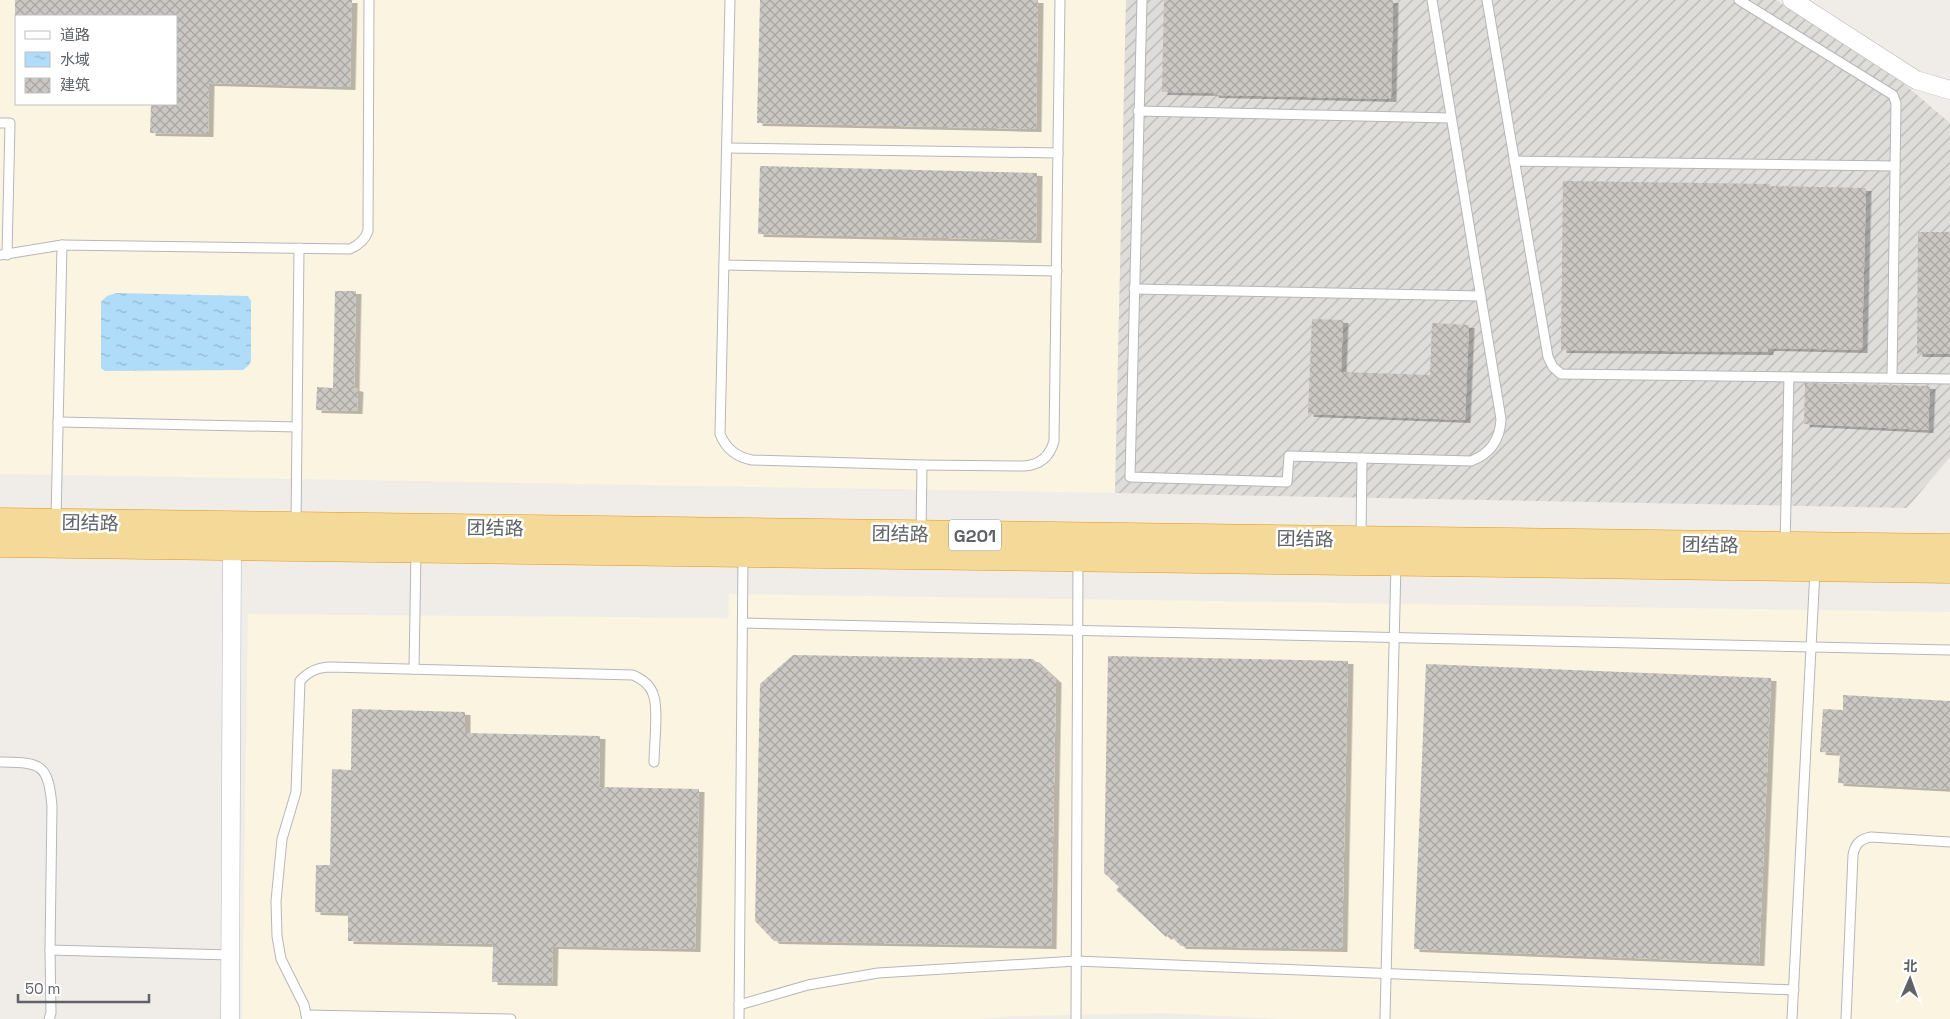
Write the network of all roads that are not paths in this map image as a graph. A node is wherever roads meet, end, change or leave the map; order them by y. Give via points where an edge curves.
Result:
1 (369, 0) edge
2 (730, 0) edge
3 (1060, 0) edge
4 (1142, 0) edge
5 (1432, 0) edge
6 (1487, 0) edge
7 (1739, 0) edge
8 (1792, 0) edge
9 (1950, 90) edge
10 (1138, 111) junction
11 (1451, 118) junction
12 (0, 123) edge
13 (727, 148) junction
14 (1058, 153) junction
15 (1514, 161) junction
16 (1895, 166) junction
17 (62, 245) junction
18 (299, 248) junction
19 (4, 255) edge
20 (724, 265) junction
21 (1057, 271) junction
22 (1134, 289) junction
23 (1481, 296) junction
24 (1789, 377) junction
25 (1892, 378) junction
26 (1950, 379) edge
27 (58, 422) junction
28 (297, 427) junction
29 (1362, 458) junction
30 (922, 465) junction
31 (0, 522) edge
32 (56, 523) junction
33 (296, 526) junction
34 (921, 534) junction
35 (1362, 540) junction
36 (0, 543) edge
37 (232, 546) junction
38 (1785, 546) junction
39 (416, 548) junction
40 (1950, 548) edge
41 (744, 553) junction
42 (1078, 557) junction
43 (1396, 561) junction
44 (1815, 567) junction
45 (1950, 569) edge
46 (743, 623) junction
47 (1078, 631) junction
48 (1394, 638) junction
49 (1811, 647) junction
50 (1950, 650) edge
51 (414, 669) junction
52 (0, 762) edge
53 (654, 762) dead end
54 (1950, 842) edge
55 (50, 950) junction
56 (230, 954) junction
57 (1076, 961) junction
58 (1386, 973) junction
59 (1794, 990) junction
60 (739, 1005) junction
61 (307, 1017) edge
62 (49, 1019) edge
63 (230, 1019) edge
64 (511, 1019) edge
65 (739, 1019) edge
66 (1076, 1019) edge
67 (1385, 1019) edge
68 (1792, 1019) edge
69 (1846, 1019) edge

1 - 18 lane via 368,231 363,241 350,249
2 - 13 lane
3 - 14 lane
4 - 10 lane
5 - 11 lane
6 - 15 lane
7 - 16 lane via 1892,95 1896,103
8 - 9 street via 1916,80
10 - 11 lane
10 - 22 lane
11 - 23 lane
12 - 19 lane via 10,123
13 - 14 lane
13 - 20 lane
14 - 21 lane
15 - 16 lane
15 - 24 lane via 1548,357 1557,371 1562,374
16 - 25 lane
17 - 18 lane
17 - 19 lane
17 - 27 lane
18 - 28 lane
20 - 21 lane
20 - 30 lane via 720,434 730,451 752,460
21 - 30 lane via 1054,441 1047,455 1030,465
22 - 23 lane
22 - 29 lane via 1130,477 1286,482 1289,456
23 - 29 lane via 1501,419 1498,436 1491,449 1471,461
24 - 25 lane
24 - 38 lane
25 - 26 lane
27 - 28 lane
27 - 32 lane
28 - 33 lane
29 - 35 lane
30 - 34 lane
31 - 32 highway, 团结路 / G201
32 - 33 highway, 团结路 / G201
33 - 34 highway, 团结路 / G201
34 - 35 highway, 团结路 / G201
35 - 38 highway, 团结路 / G201
36 - 37 highway, 团结路 / G201
37 - 39 highway, 团结路 / G201
37 - 56 street
38 - 40 highway, 团结路 / G201
39 - 41 highway, 团结路 / G201
39 - 51 lane
41 - 42 highway, 团结路 / G201
41 - 46 lane
42 - 43 highway, 团结路 / G201
42 - 47 lane
43 - 44 highway, 团结路 / G201
43 - 48 lane
44 - 45 highway, 团结路 / G201
44 - 49 lane
46 - 47 lane
46 - 60 lane
47 - 48 lane
47 - 57 lane
48 - 49 lane
48 - 58 lane
49 - 50 lane
49 - 59 lane
51 - 53 lane via 633,675 648,685 655,699
51 - 61 lane via 324,667 310,671 300,681 296,792 282,839 276,902 277,936 282,959
52 - 55 lane via 30,763 42,770 49,780 52,806
54 - 69 lane via 1871,837 1856,845
55 - 56 lane
55 - 62 lane
56 - 63 street
57 - 58 lane
57 - 60 lane via 878,973 808,985
57 - 66 lane
58 - 59 lane
58 - 67 lane
59 - 68 lane
60 - 65 lane
61 - 64 lane

